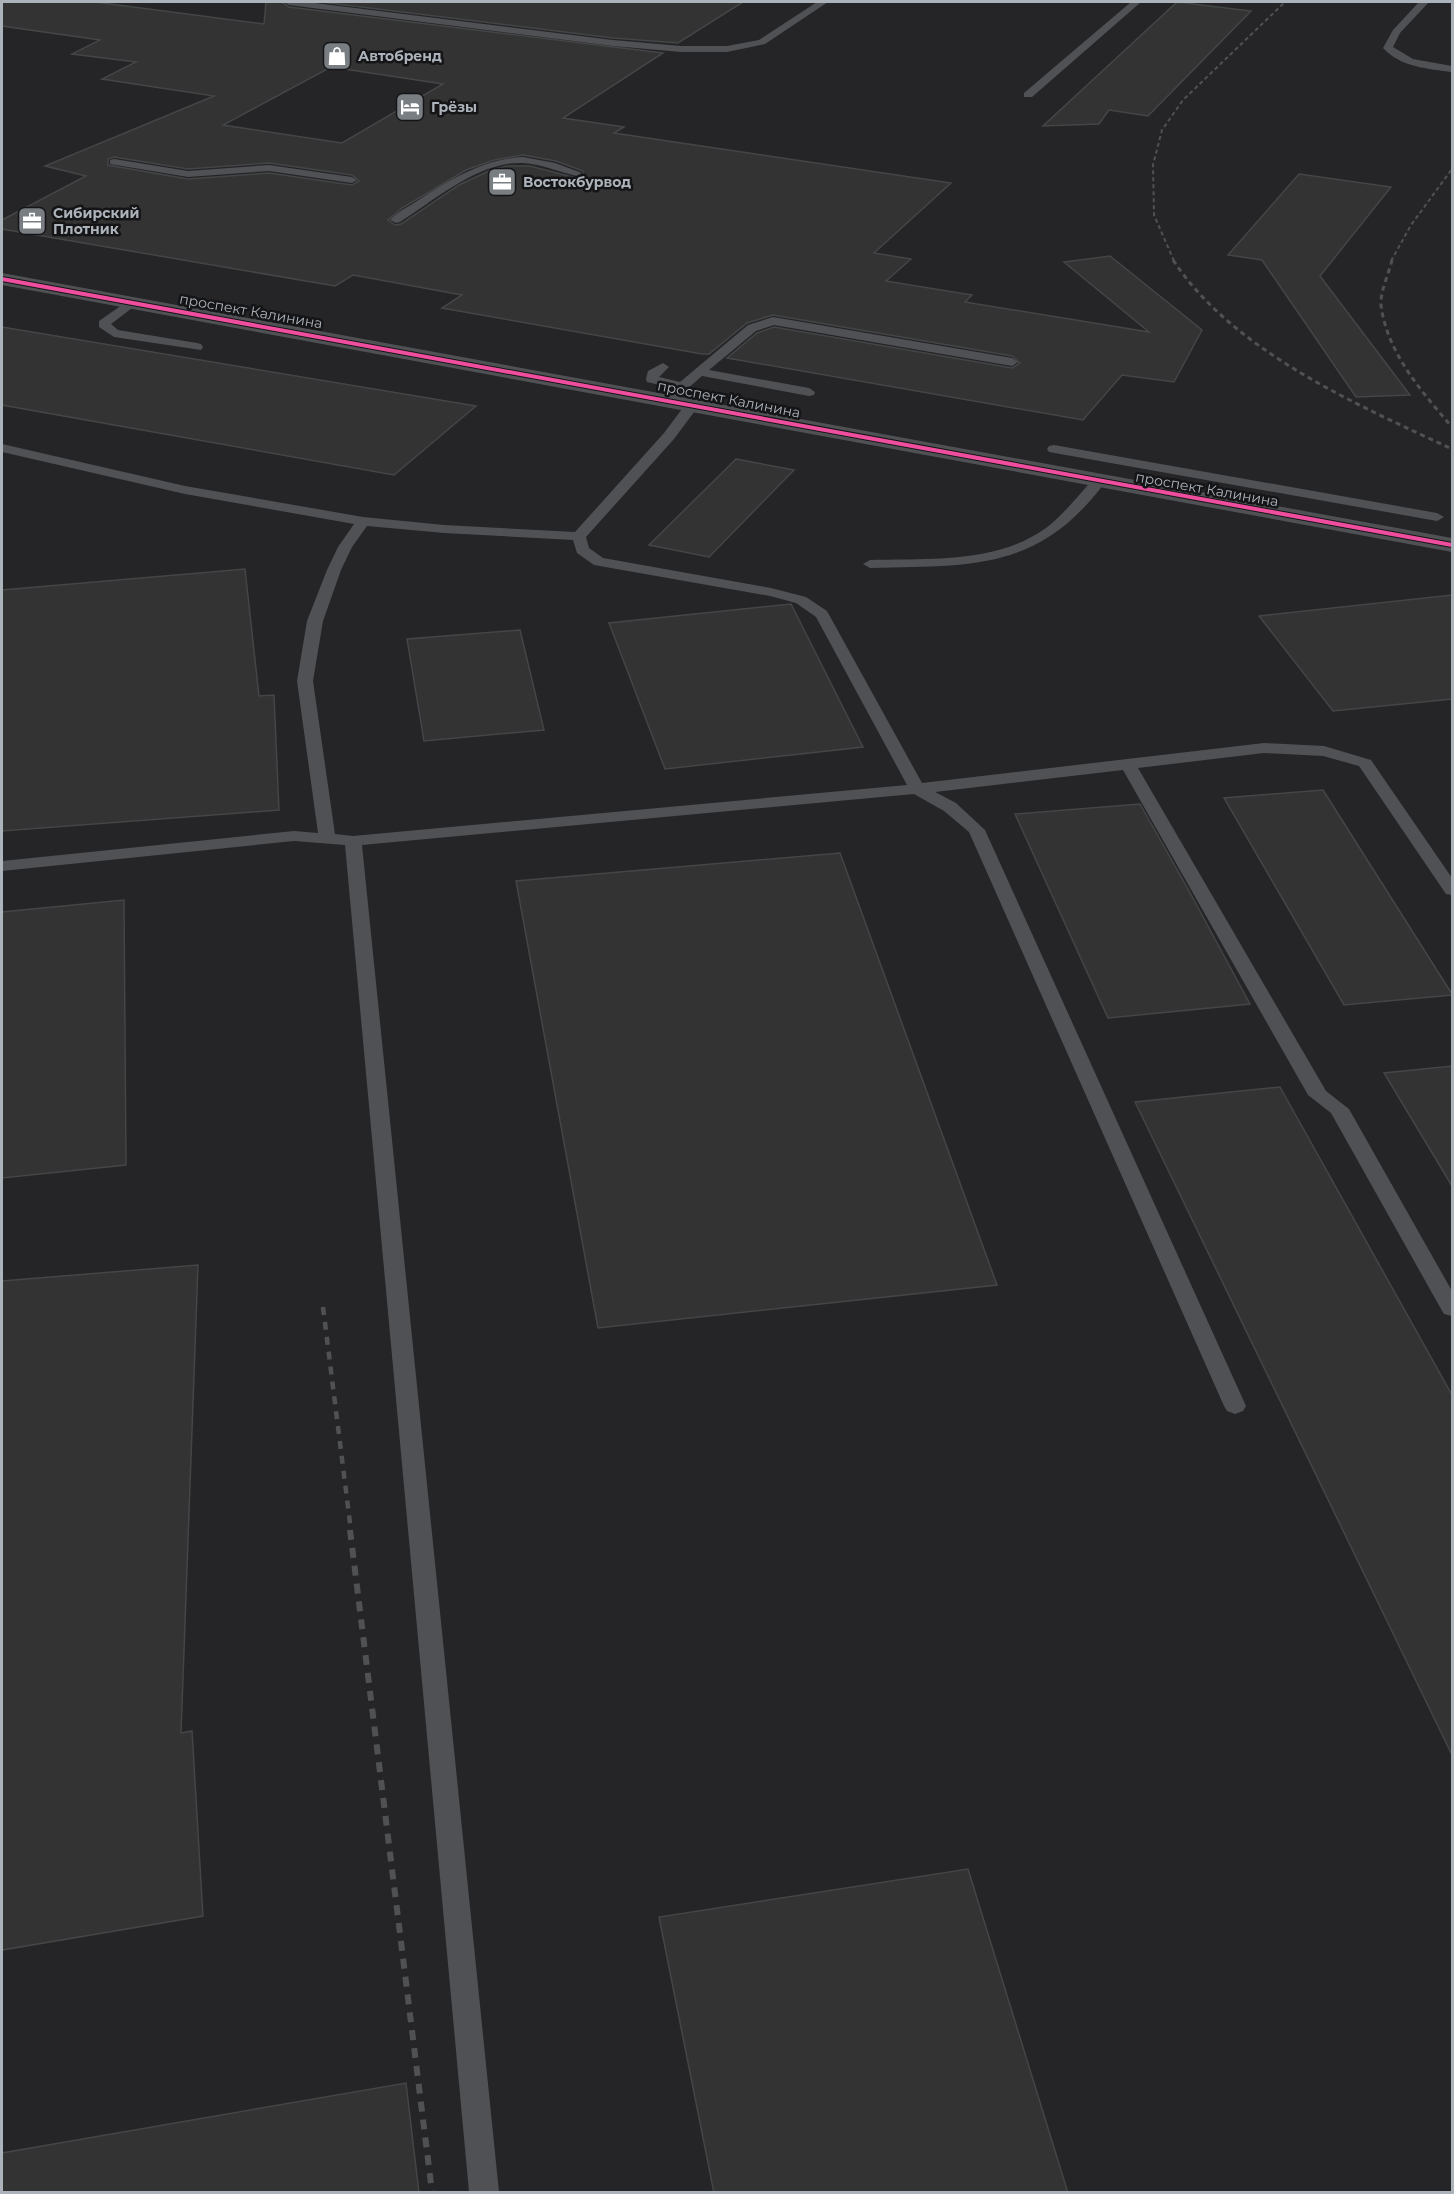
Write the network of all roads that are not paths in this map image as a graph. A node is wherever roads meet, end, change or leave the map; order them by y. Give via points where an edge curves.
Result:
1 (289, 2) edge
2 (823, 2) edge
3 (1136, 2) edge
4 (1424, 2) edge
5 (1452, 69) edge
6 (1028, 95) dead end
7 (114, 162) dead end
8 (577, 173) dead end
9 (352, 180) dead end
10 (396, 220) dead end
11 (2, 279) edge
12 (132, 303) junction
13 (197, 347) dead end
14 (1012, 362) dead end
15 (663, 366) dead end
16 (699, 372) junction
17 (810, 392) dead end
18 (688, 395) junction
19 (2, 448) edge
20 (1054, 449) dead end
21 (1099, 481) junction
22 (1437, 517) dead end
23 (363, 521) junction
24 (579, 536) junction
25 (1452, 545) edge
26 (870, 564) dead end
27 (1128, 764) junction
28 (917, 789) junction
29 (327, 838) junction
30 (353, 841) junction
31 (2, 866) edge
32 (1452, 890) edge
33 (1452, 1309) edge
34 (1234, 1406) dead end
35 (484, 2193) edge

1 - 2 lane via 613,43 727,49 762,42
3 - 6 lane
4 - 5 lane via 1396,32 1388,48 1414,61
7 - 9 lane via 188,174 269,168
8 - 10 lane via 522,160 501,161 483,167
11 - 12 street, проспект Калинина
12 - 13 lane via 103,324 114,333
12 - 18 street, проспект Калинина via 666,400
14 - 16 lane via 774,321 752,328
15 - 18 lane via 652,374 652,380
16 - 17 lane
16 - 18 lane
18 - 21 street, проспект Калинина
18 - 24 lane via 669,436
19 - 23 lane via 185,490
20 - 22 lane
21 - 25 street, проспект Калинина
21 - 26 lane via 1060,523 1018,548 964,559
23 - 24 lane
23 - 29 lane via 333,570 315,621 305,681
24 - 28 lane via 582,550 599,562 771,592 801,600 822,614
27 - 28 lane
27 - 32 lane via 1264,748 1324,751 1365,763
27 - 33 lane via 1318,1095 1339,1109
28 - 30 lane
28 - 34 lane via 950,807 976,830
29 - 30 lane
29 - 31 lane via 294,836
30 - 35 lane

